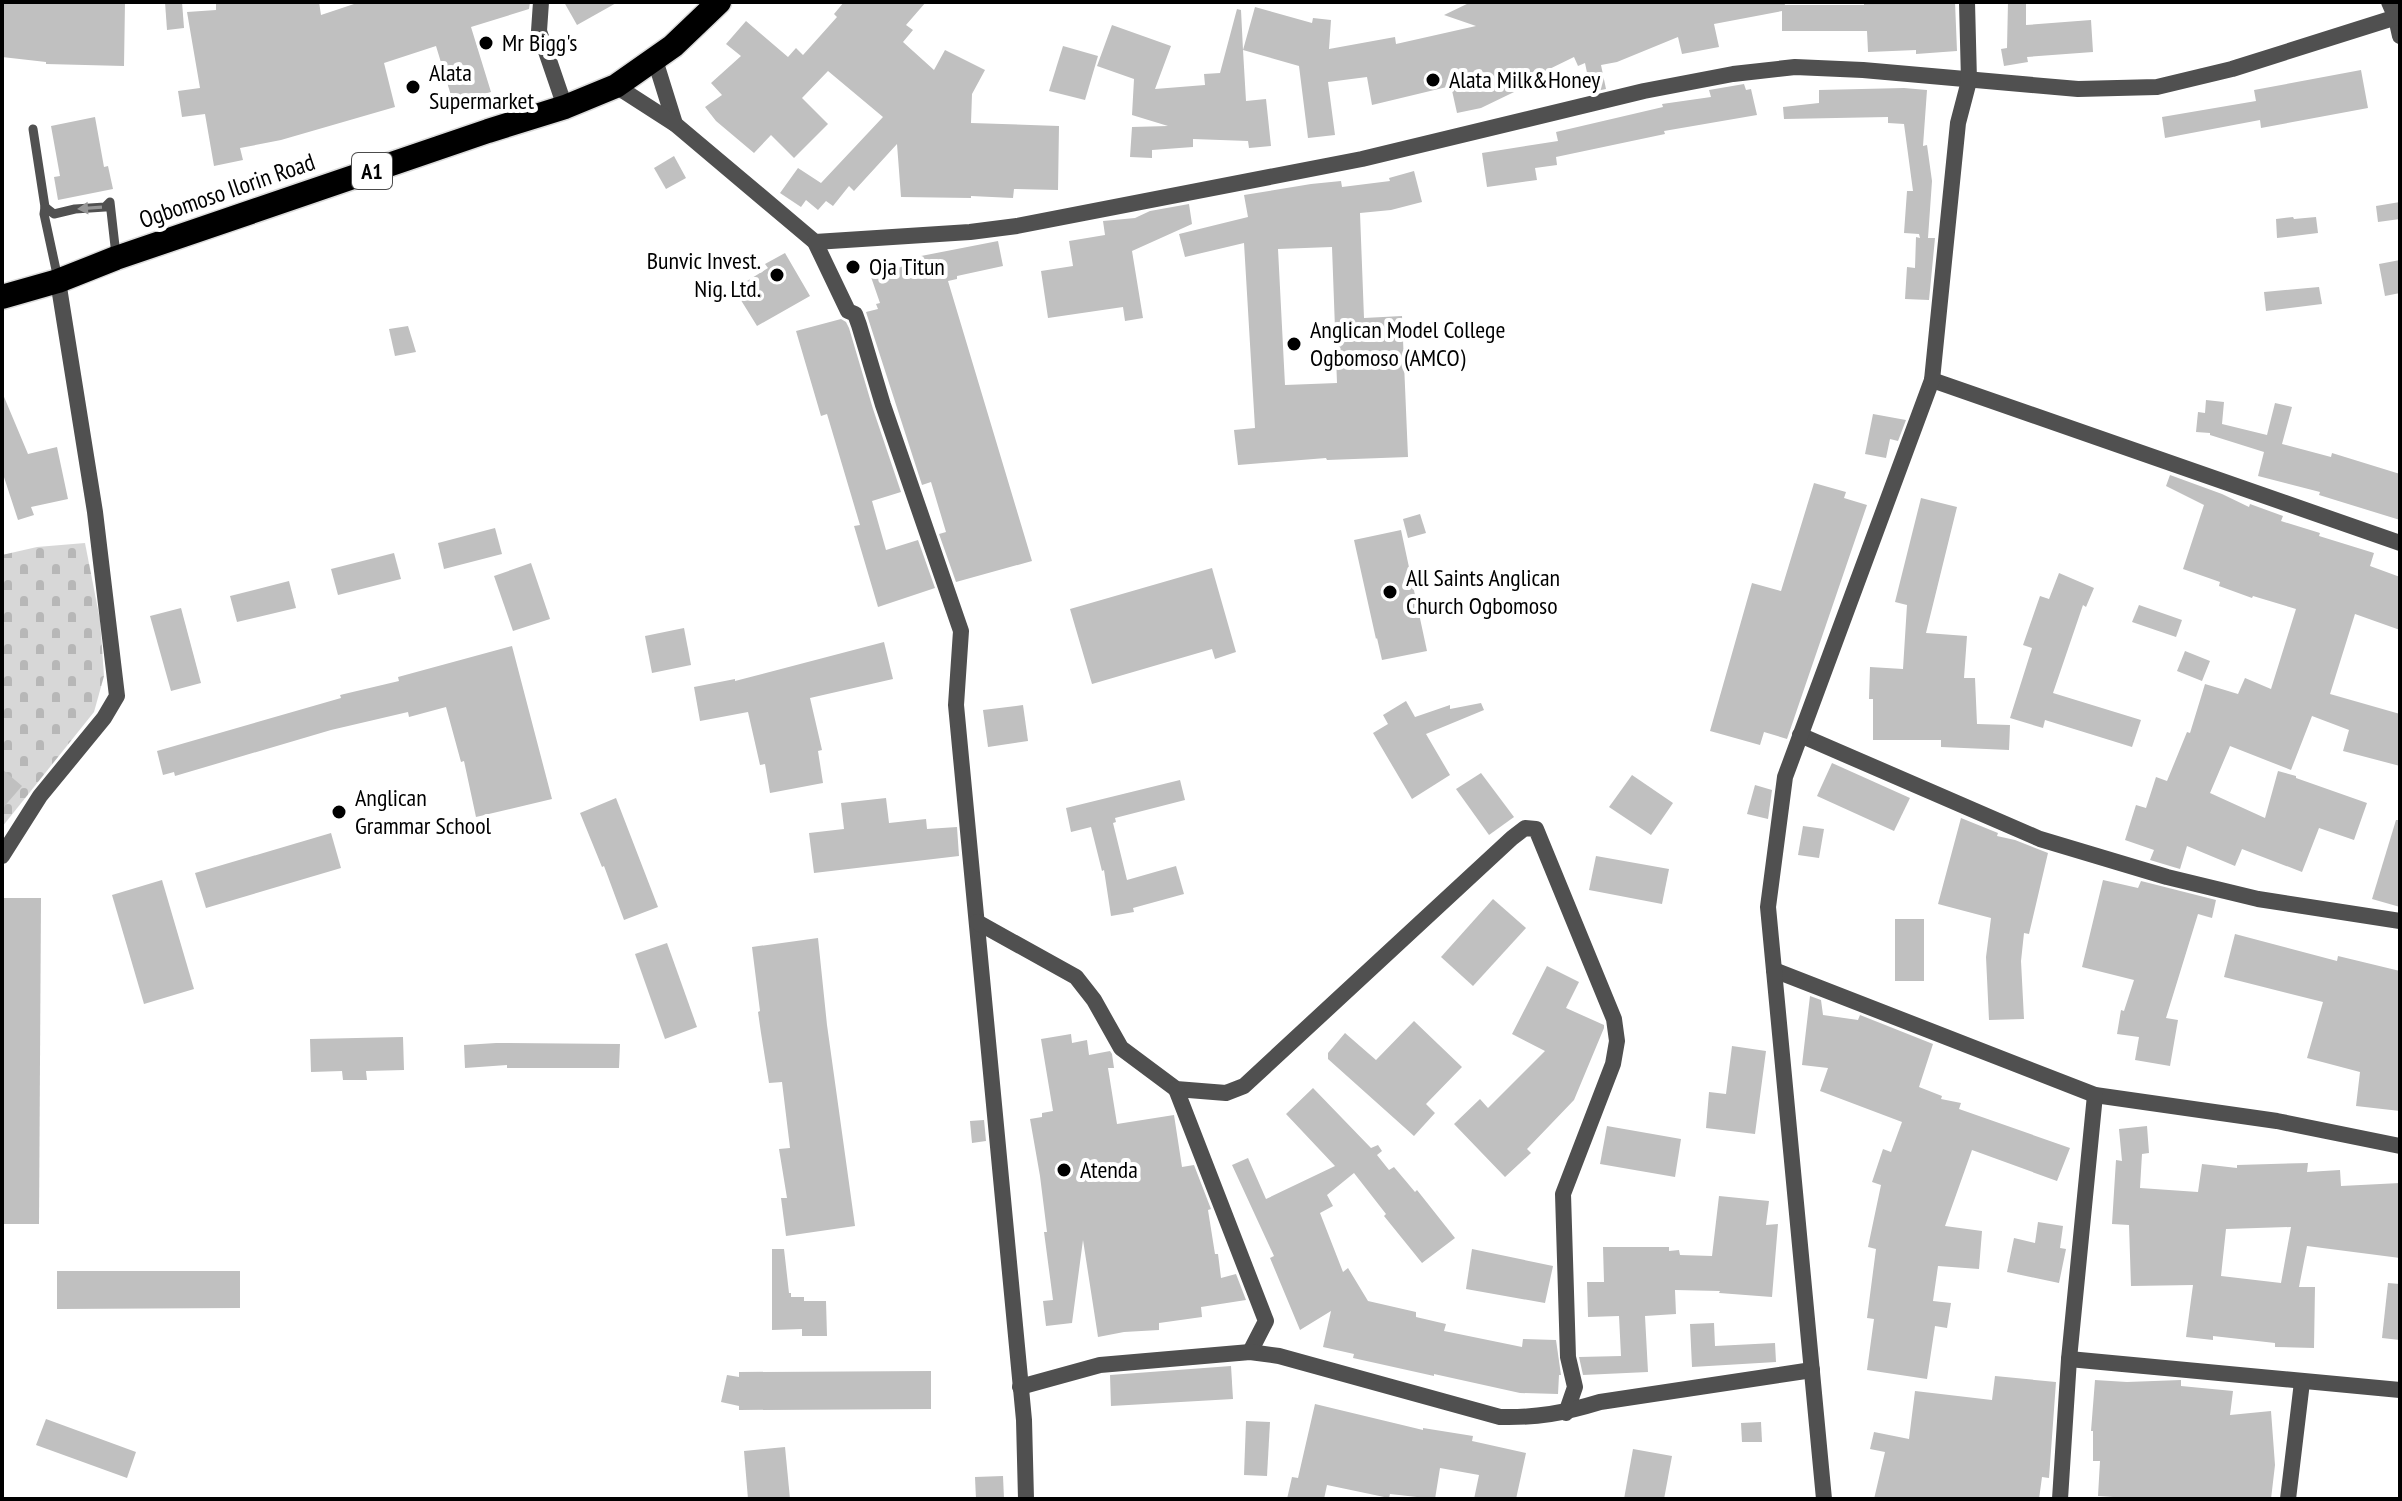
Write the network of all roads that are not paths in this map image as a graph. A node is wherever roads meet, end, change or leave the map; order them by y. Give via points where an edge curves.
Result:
1 (541, 2) edge
2 (719, 2) edge
3 (1967, 2) edge
4 (2395, 12) edge
5 (2400, 36) edge
6 (655, 60) junction
7 (1969, 81) junction
8 (616, 86) junction
9 (565, 107) junction
10 (675, 124) junction
11 (33, 129) dead end
12 (45, 207) junction
13 (815, 242) junction
14 (116, 258) junction
15 (58, 281) junction
16 (2, 297) edge
17 (1932, 380) junction
18 (2400, 543) edge
19 (1800, 735) junction
20 (2, 856) edge
21 (2400, 921) edge
22 (977, 922) junction
23 (1774, 970) junction
24 (1176, 1089) junction
25 (2095, 1095) junction
26 (2400, 1146) edge
27 (1250, 1352) junction
28 (2069, 1359) junction
29 (1812, 1370) junction
30 (2302, 1382) junction
31 (1020, 1387) junction
32 (1575, 1387) junction
33 (2400, 1390) edge
34 (1600, 1402) junction
35 (1566, 1413) junction
36 (1026, 1499) edge
37 (1824, 1499) edge
38 (2060, 1499) edge
39 (2288, 1499) edge

1 - 9 street via 539,31
2 - 6 highway, Ogbomoso Ilorin Road / A1
3 - 7 street
4 - 5 street
4 - 7 street via 2232,69 2157,87 2078,89
6 - 8 highway, Ogbomoso Ilorin Road / A1
6 - 10 street
7 - 13 street via 1795,67 1733,74 1362,159 1017,226
7 - 17 street via 1958,123
8 - 9 highway, Ogbomoso Ilorin Road / A1
8 - 10 street
9 - 14 highway, Ogbomoso Ilorin Road / A1
10 - 13 street
11 - 12 lane
14 -> 12 lane via 110,202 54,214
12 - 15 lane
13 - 22 street via 848,311 855,314 961,631 956,705
14 - 15 highway, Ogbomoso Ilorin Road / A1
15 - 16 highway, Ogbomoso Ilorin Road / A1
15 - 20 street via 95,512 117,696 40,796
17 - 18 street
17 - 19 street
19 - 21 street via 2040,839 2258,899
19 - 23 street via 1785,777 1768,907
22 - 24 street via 1076,977 1121,1048
22 - 31 street
23 - 25 street
23 - 29 street
24 - 27 street via 1266,1321
24 - 32 street via 1226,1093 1244,1086 1512,838 1525,828 1536,829 1614,1019 1617,1041 1563,1194 1568,1357
25 - 26 street via 2277,1121
25 - 28 street
27 - 31 street via 1100,1365
27 - 35 street via 1500,1417
28 - 30 street
28 - 38 street
29 - 34 street
29 - 37 street
30 - 33 street
30 - 39 street
31 - 36 street
32 - 34 street
32 - 35 street
34 - 35 street

